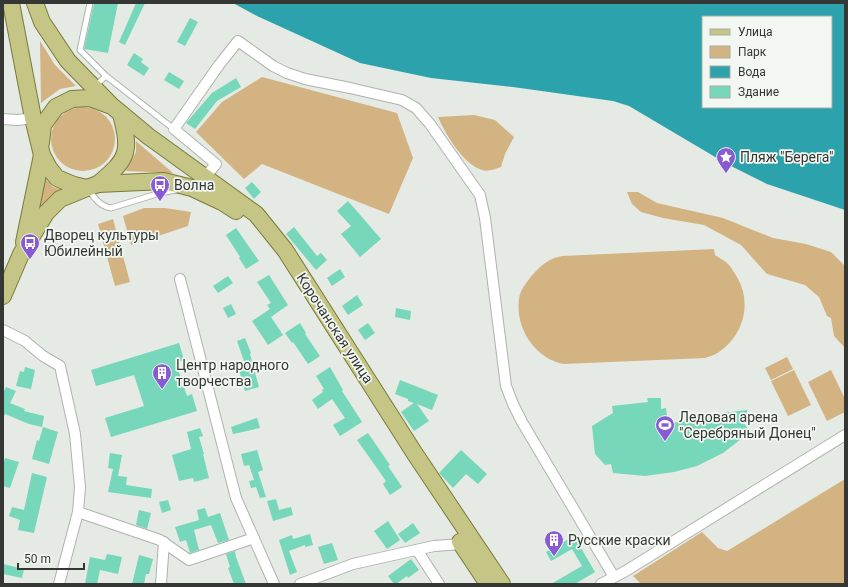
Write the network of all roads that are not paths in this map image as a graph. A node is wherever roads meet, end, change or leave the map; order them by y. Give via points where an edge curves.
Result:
1 (11, 3) edge
2 (35, 3) edge
3 (90, 3) edge
4 (106, 76) junction
5 (94, 88) junction
6 (56, 107) junction
7 (117, 110) junction
8 (33, 118) junction
9 (3, 119) edge
10 (174, 129) junction
11 (42, 152) junction
12 (206, 177) junction
13 (92, 186) junction
14 (192, 188) junction
15 (21, 254) junction
16 (180, 279) dead end
17 (3, 296) edge
18 (3, 330) edge
19 (845, 435) edge
20 (78, 512) junction
21 (254, 538) junction
22 (164, 542) junction
23 (462, 544) junction
24 (417, 550) junction
25 (613, 581) edge
26 (58, 584) edge
27 (162, 584) edge
28 (274, 584) edge
29 (300, 584) edge
30 (439, 584) edge
31 (488, 584) edge
32 (502, 584) edge
33 (601, 584) edge

1 - 8 main road
2 - 5 main road via 42,22 68,61
3 - 4 lane via 80,50
4 - 5 lane
4 - 10 lane
5 - 7 main road
6 - 7 main road via 72,99 90,98
6 - 8 main road
6 - 11 main road via 43,125
7 - 12 main road, Корочанская улица
7 - 13 main road via 127,145 124,158 115,170
8 - 9 street
8 - 11 main road
10 - 12 street via 216,164
10 - 25 street via 238,41 287,73 402,100 416,108 439,135 480,195 506,386 522,422
11 - 13 main road via 49,168 58,178 74,185
11 - 15 main road
12 - 32 main road, Корочанская улица via 256,214 285,250 415,454
13 - 14 main road, Корочанская улица via 164,181
13 - 14 lane via 96,201 104,207 111,208 160,192
13 - 15 main road via 60,199 46,213
14 - 23 main road, Корочанская улица via 222,202 249,220 280,258
15 - 17 main road
16 - 21 street via 236,498
18 - 20 street via 25,341 60,366 75,434 80,487
19 - 25 street
20 - 22 street
20 - 26 street
21 - 22 street via 189,560
21 - 28 street
22 - 27 street
23 - 24 street
23 - 31 main road, Корочанская улица
24 - 29 street via 353,564
24 - 30 street
25 - 33 street

